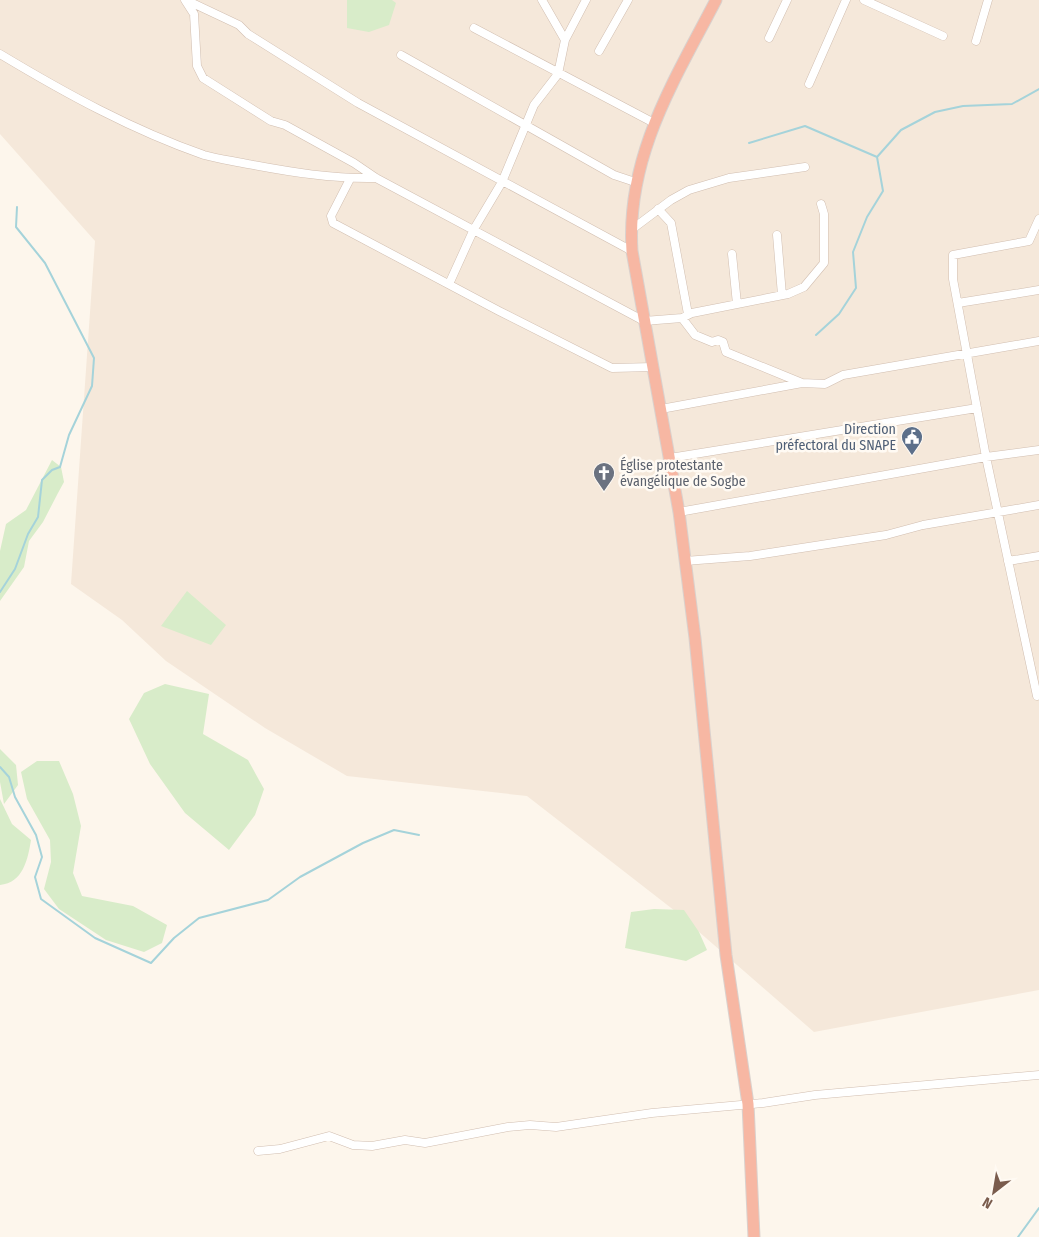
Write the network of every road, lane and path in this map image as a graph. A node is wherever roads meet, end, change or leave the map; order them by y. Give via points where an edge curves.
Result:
1 (185, 0) edge
2 (542, 0) edge
3 (586, 0) edge
4 (628, 0) edge
5 (716, 0) edge
6 (787, 0) edge
7 (846, 0) edge
8 (864, 0) edge
9 (988, 0) edge
10 (474, 28) dead end
11 (943, 36) dead end
12 (769, 38) dead end
13 (565, 40) junction
14 (976, 41) dead end
15 (599, 51) dead end
16 (0, 54) edge
17 (401, 55) dead end
18 (558, 74) junction
19 (809, 84) dead end
20 (654, 123) junction
21 (525, 124) junction
22 (805, 167) dead end
23 (376, 178) junction
24 (350, 179) junction
25 (502, 182) junction
26 (635, 182) junction
27 (821, 204) dead end
28 (658, 209) junction
29 (1039, 219) edge
30 (474, 229) junction
31 (631, 230) junction
32 (777, 235) dead end
33 (632, 251) junction
34 (732, 254) dead end
35 (449, 284) junction
36 (1039, 290) edge
37 (782, 295) junction
38 (958, 303) junction
39 (737, 304) junction
40 (685, 316) junction
41 (644, 321) junction
42 (1039, 341) edge
43 (967, 354) junction
44 (653, 367) junction
45 (802, 383) junction
46 (977, 408) junction
47 (661, 409) junction
48 (1039, 450) edge
49 (986, 456) junction
50 (670, 458) junction
51 (1039, 505) edge
52 (997, 511) junction
53 (679, 512) junction
54 (1039, 556) edge
55 (685, 561) junction
56 (1008, 561) junction
57 (1037, 696) dead end
58 (1039, 1075) edge
59 (748, 1104) junction
60 (258, 1151) dead end
61 (754, 1237) edge

1 - 23 street via 194,14 196,66 203,78 271,121 285,125
1 - 25 street via 239,25 248,34 358,103
2 - 13 street
3 - 13 street
4 - 15 street
5 - 20 highway
6 - 12 street
7 - 19 street
8 - 11 street
9 - 14 street
10 - 18 street
13 - 18 street
16 - 24 street via 134,127 205,155
17 - 21 street
18 - 20 street
18 - 21 street via 534,105
20 - 26 highway
21 - 25 street
21 - 26 street via 614,175
22 - 28 street via 729,178 689,190
23 - 24 street
23 - 30 street
24 - 35 street via 331,216 333,223
25 - 30 street
25 - 33 street
26 - 31 highway
27 - 37 street via 824,263 804,287
28 - 31 street
28 - 40 street via 671,223
29 - 38 street via 1029,241 953,255
30 - 35 street
30 - 41 street
31 - 33 highway
32 - 37 street
33 - 41 highway
34 - 39 street
35 - 44 street via 612,368
36 - 38 street
37 - 39 street
38 - 43 street
39 - 40 street
40 - 41 street
40 - 45 street via 695,335 712,342 723,342 726,352
41 - 44 highway
42 - 43 street
43 - 45 street via 843,375 825,384
43 - 46 street
44 - 47 highway
45 - 47 street
46 - 49 street
46 - 50 street
47 - 50 highway
48 - 49 street
49 - 52 street
49 - 53 street
50 - 53 highway
51 - 52 street
52 - 55 street via 886,535 750,556
52 - 56 street
53 - 55 highway
54 - 56 street
55 - 59 highway via 726,955
56 - 57 street
58 - 59 street
59 - 60 street via 556,1127 530,1125 426,1143 405,1140 364,1146 347,1144 329,1136 280,1149
59 - 61 highway

